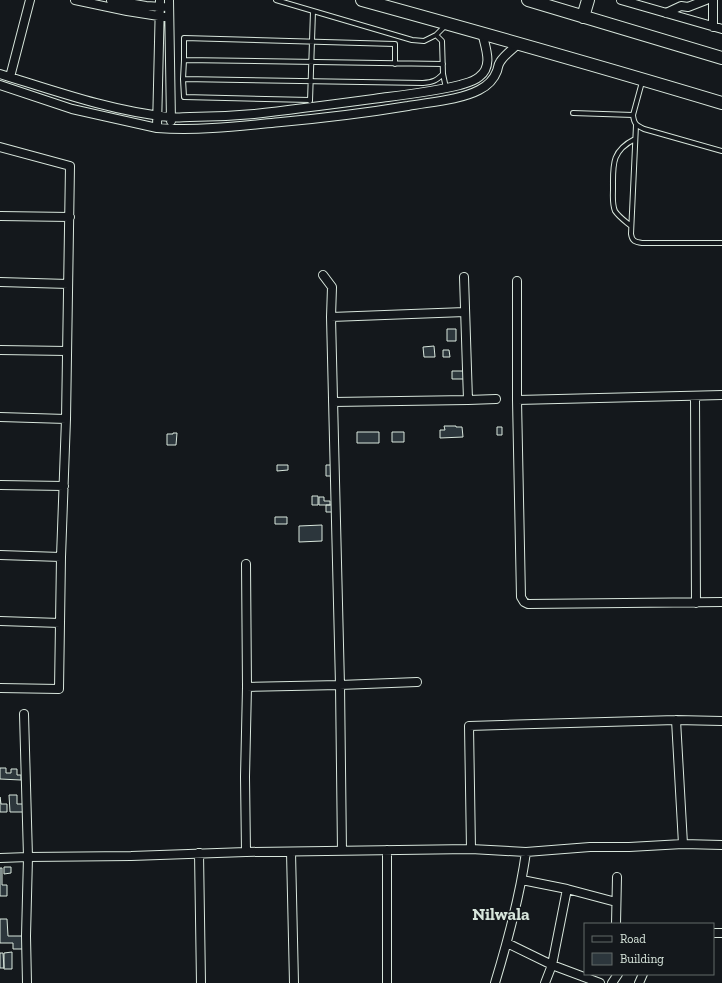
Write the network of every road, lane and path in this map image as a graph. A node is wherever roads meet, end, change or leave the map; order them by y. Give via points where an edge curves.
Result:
1 (30, 0) edge
2 (75, 0) edge
3 (111, 0) edge
4 (276, 0) edge
5 (362, 0) edge
6 (528, 0) edge
7 (588, 0) edge
8 (621, 0) edge
9 (706, 0) edge
10 (713, 0) edge
11 (160, 3) edge
12 (683, 3) edge
13 (169, 4) edge
14 (313, 11) junction
15 (666, 13) junction
16 (583, 16) junction
17 (159, 17) junction
18 (169, 18) junction
19 (448, 23) junction
20 (713, 27) junction
21 (722, 29) edge
22 (482, 32) junction
23 (436, 35) junction
24 (398, 36) junction
25 (312, 42) junction
26 (519, 43) junction
27 (395, 44) junction
28 (722, 58) edge
29 (184, 60) junction
30 (312, 62) junction
31 (395, 64) junction
32 (443, 64) junction
33 (0, 74) edge
34 (443, 74) junction
35 (10, 77) junction
36 (183, 79) junction
37 (643, 79) junction
38 (311, 80) junction
39 (0, 85) edge
40 (446, 88) junction
41 (722, 103) edge
42 (311, 104) junction
43 (573, 114) dead end
44 (633, 115) junction
45 (158, 116) junction
46 (171, 117) junction
47 (636, 125) junction
48 (157, 128) junction
49 (171, 129) junction
50 (635, 139) junction
51 (0, 147) edge
52 (722, 151) edge
53 (0, 216) edge
54 (70, 217) junction
55 (631, 226) junction
56 (722, 243) edge
57 (323, 274) dead end
58 (464, 277) dead end
59 (517, 281) dead end
60 (0, 282) edge
61 (68, 284) junction
62 (465, 312) junction
63 (331, 317) junction
64 (0, 350) edge
65 (67, 351) junction
66 (722, 395) edge
67 (694, 396) junction
68 (496, 399) dead end
69 (468, 400) junction
70 (517, 400) junction
71 (333, 402) junction
72 (0, 417) edge
73 (66, 419) junction
74 (0, 485) edge
75 (64, 486) junction
76 (0, 555) edge
77 (61, 557) junction
78 (246, 564) dead end
79 (722, 602) edge
80 (696, 603) junction
81 (0, 621) edge
82 (60, 623) junction
83 (417, 682) dead end
84 (340, 685) junction
85 (247, 687) junction
86 (0, 688) edge
87 (24, 714) dead end
88 (676, 720) junction
89 (722, 721) edge
90 (683, 844) junction
91 (722, 845) edge
92 (471, 849) junction
93 (387, 850) junction
94 (342, 851) junction
95 (246, 852) junction
96 (291, 852) junction
97 (526, 852) junction
98 (199, 853) junction
99 (28, 857) junction
100 (0, 858) edge
101 (617, 877) dead end
102 (522, 880) junction
103 (567, 889) junction
104 (616, 902) junction
105 (616, 923) edge
106 (507, 944) junction
107 (552, 965) junction
108 (27, 983) edge
109 (201, 983) edge
110 (294, 983) edge
111 (387, 983) edge
112 (495, 983) edge
113 (545, 983) edge
114 (600, 983) edge

1 - 35 street
2 - 17 street
3 - 11 street via 146,6
4 - 14 lane
5 - 19 main road
6 - 16 main road
7 - 16 main road
8 - 15 street
9 - 12 street via 688,7
10 - 20 street
11 - 13 street
11 - 17 street
12 - 15 street
13 - 18 street
14 - 24 lane
14 - 25 lane
15 - 20 street
16 - 28 main road
17 - 18 street
17 - 45 street
18 - 46 street
19 - 22 main road
19 - 23 lane
20 - 21 street
22 - 26 main road
22 - 40 street via 488,58 485,71 471,82
23 - 24 lane via 424,41
23 - 32 lane via 442,41
24 - 27 lane
25 - 27 lane
25 - 29 lane via 184,38
25 - 30 lane
26 - 37 main road
26 - 49 street via 499,63 490,83 467,95 379,111 312,119 231,127
27 - 31 lane
29 - 30 lane
29 - 36 lane
30 - 31 lane
30 - 38 lane
31 - 32 lane
32 - 34 lane
33 - 35 street
34 - 38 lane via 433,82
34 - 40 lane
35 - 45 street via 93,103
36 - 38 lane
36 - 42 lane via 184,97
37 - 41 main road
37 - 44 lane
38 - 42 lane
39 - 48 street via 72,109
40 - 42 street
42 - 46 street via 235,116
43 - 44 lane
44 - 47 lane
45 - 46 street
45 - 48 street
46 - 49 street
47 - 50 lane
47 - 52 lane
48 - 49 street
50 - 55 lane
50 - 55 lane via 622,148 616,156 614,166 615,210
51 - 54 street via 70,166
53 - 54 street
54 - 61 street
55 - 56 lane via 632,239 635,242
57 - 63 street via 332,287
58 - 62 street
59 - 70 street
60 - 61 street
61 - 65 street
62 - 63 street
62 - 69 street
63 - 71 street
64 - 65 street
65 - 73 street
66 - 67 street
67 - 70 street
67 - 80 street
68 - 69 street
69 - 71 street
70 - 80 street via 521,597 524,602
71 - 84 street
72 - 73 street
73 - 75 street
74 - 75 street
75 - 77 street
76 - 77 street
77 - 82 street
78 - 85 street
79 - 80 street
81 - 82 street
82 - 86 street via 59,689
83 - 84 street
84 - 85 street
84 - 94 street
85 - 95 street
87 - 99 street
88 - 89 street
88 - 90 street
88 - 92 street via 469,726
90 - 91 street
90 - 97 street
92 - 93 street
92 - 97 street
93 - 94 street
93 - 111 street
94 - 96 street
95 - 96 street
95 - 98 street
96 - 110 street
97 - 102 street
98 - 99 street
98 - 109 street
99 - 100 street
99 - 108 street
101 - 104 street
102 - 103 street
102 - 106 street
103 - 104 street
103 - 107 street
104 - 105 street
106 - 107 street
106 - 112 street
107 - 113 street
107 - 114 street

